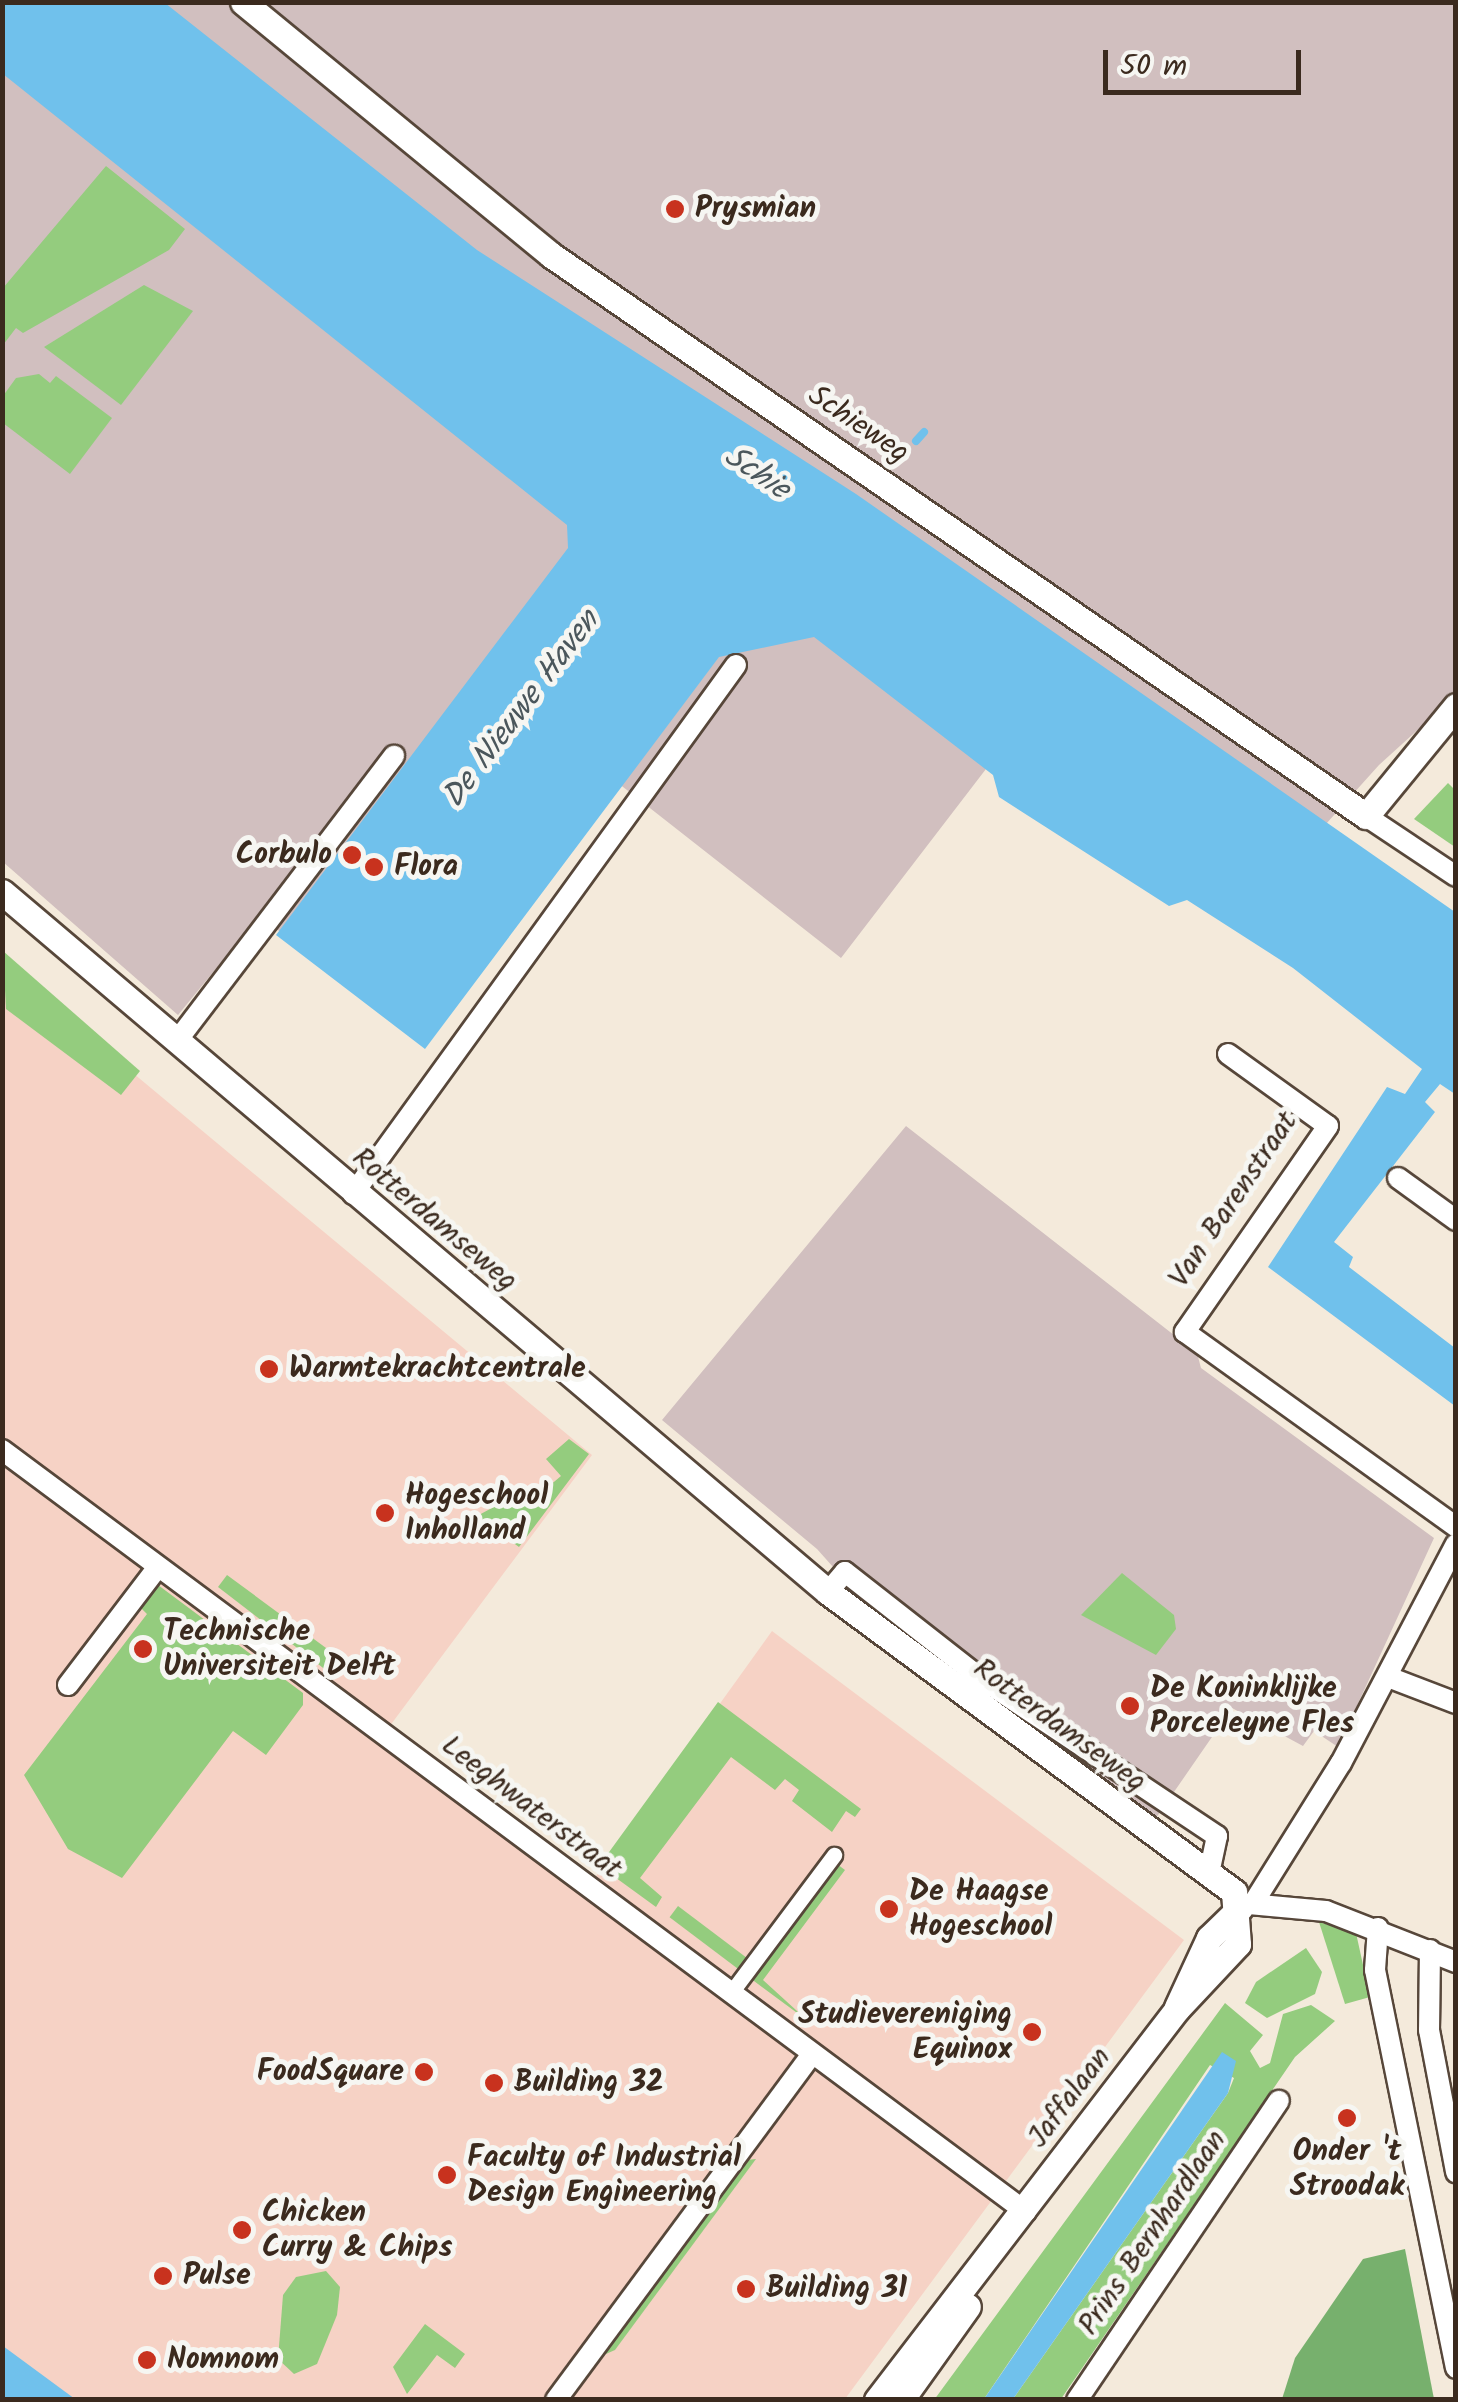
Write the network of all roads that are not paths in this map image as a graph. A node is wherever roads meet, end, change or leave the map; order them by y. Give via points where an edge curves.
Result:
1 (243, 2) edge
2 (736, 665) dead end
3 (1456, 706) edge
4 (394, 756) dead end
5 (1366, 816) junction
6 (1456, 876) edge
7 (2, 892) edge
8 (176, 1042) junction
9 (1228, 1054) dead end
10 (1398, 1178) dead end
11 (353, 1194) junction
12 (1456, 1220) edge
13 (2, 1450) edge
14 (1456, 1527) edge
15 (1456, 1544) edge
16 (158, 1566) junction
17 (1388, 1677) junction
18 (68, 1685) dead end
19 (1456, 1703) edge
20 (834, 1855) dead end
21 (1247, 1905) junction
22 (1378, 1928) junction
23 (1430, 1950) junction
24 (1456, 1962) edge
25 (730, 1994) junction
26 (811, 2055) junction
27 (1279, 2100) dead end
28 (1456, 2172) edge
29 (1021, 2219) junction
30 (1456, 2368) edge
31 (551, 2397) edge
32 (876, 2400) edge
33 (901, 2400) edge
34 (1077, 2400) edge

1 - 5 street, Schieweg via 551,255
2 - 11 street
3 - 5 street
4 - 8 street
5 - 6 street, Schieweg
7 - 8 street, Rotterdamseweg
8 - 11 street, Rotterdamseweg
9 - 14 street, Van Barenstraat via 1328,1126 1185,1332
10 - 12 street
11 - 21 street, Rotterdamseweg via 828,1592 1114,1808 1210,1868
13 - 16 street, Leeghwaterstraat
15 - 17 street
16 - 18 street
16 - 25 street, Leeghwaterstraat
17 - 19 street
17 - 21 street
20 - 25 street
21 - 22 street
21 - 29 street, Jaffalaan via 1208,1938 1177,2009
22 - 23 street
22 - 30 street via 1375,1970
23 - 24 street
23 - 28 street via 1429,2030
25 - 26 street, Leeghwaterstraat
26 - 29 street, Leeghwaterstraat
26 - 31 street via 751,2143
27 - 34 street, Prins Bernhardlaan
29 - 32 street, Jaffalaan
29 - 33 street, Jaffalaan

